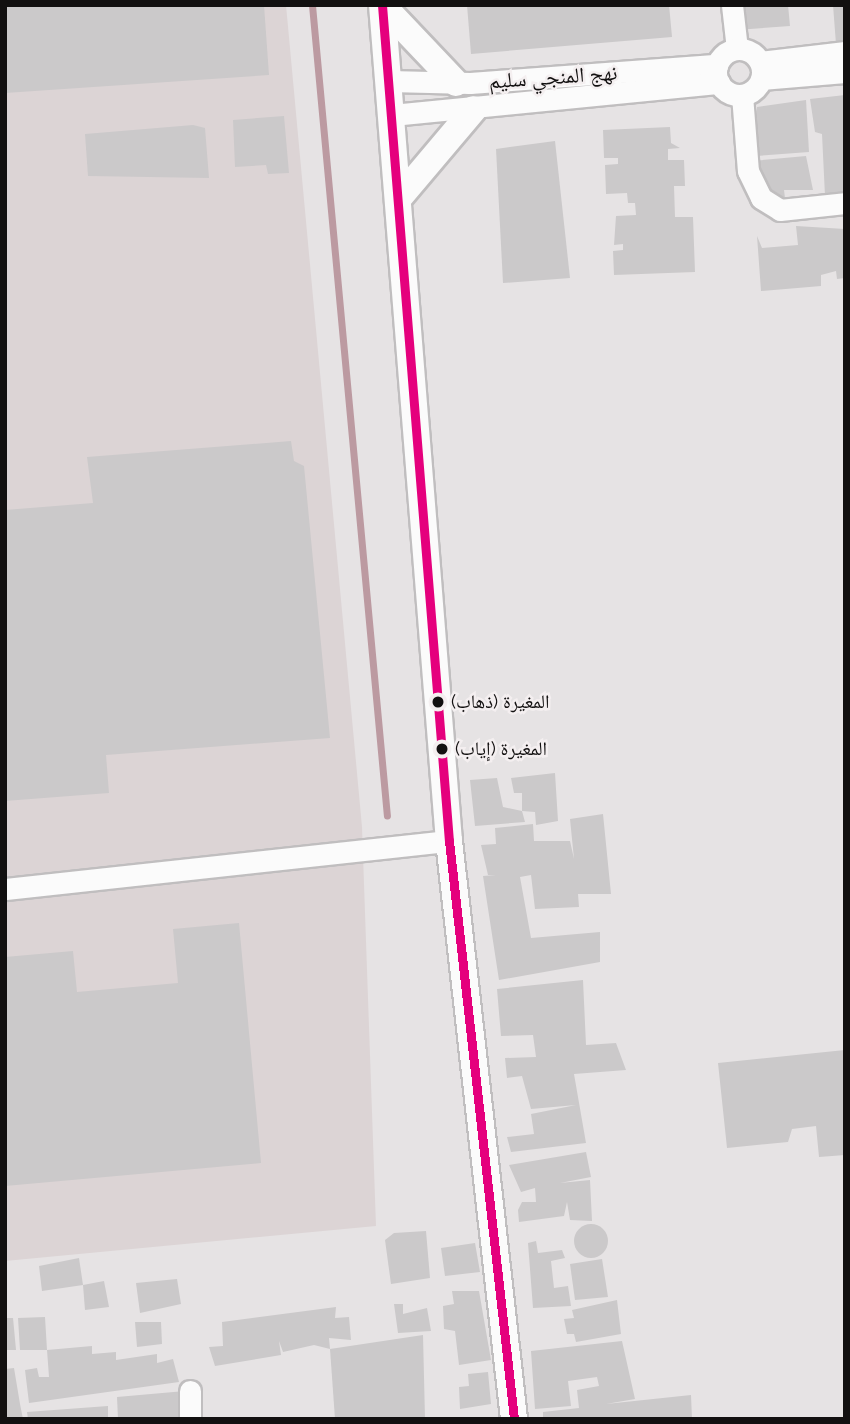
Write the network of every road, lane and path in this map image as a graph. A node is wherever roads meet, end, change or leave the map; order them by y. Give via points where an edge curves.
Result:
1 (732, 5) edge
2 (382, 6) edge
3 (737, 49) junction
4 (845, 52) edge
5 (761, 70) junction
6 (845, 72) edge
7 (718, 74) junction
8 (389, 81) junction
9 (456, 83) junction
10 (742, 95) junction
11 (474, 109) junction
12 (392, 115) junction
13 (398, 198) junction
14 (845, 203) edge
15 (449, 842) junction
16 (5, 889) edge
17 (190, 1391) dead end
18 (190, 1419) edge
19 (514, 1419) edge

1 - 3 street
2 - 8 street
2 - 9 street
3 - 5 street
3 - 7 street
4 - 5 street
5 - 6 street
5 - 10 street
7 - 9 street, نهج المنجي سليم
7 - 10 street
7 - 11 street, نهج المنجي سليم
8 - 9 street, نهج المنجي سليم
8 - 12 street
10 - 14 street via 748,171 761,198 780,209
11 - 12 street, نهج المنجي سليم
11 - 13 street
12 - 13 street
13 - 15 street
15 - 16 street
15 - 19 street
17 - 18 street

